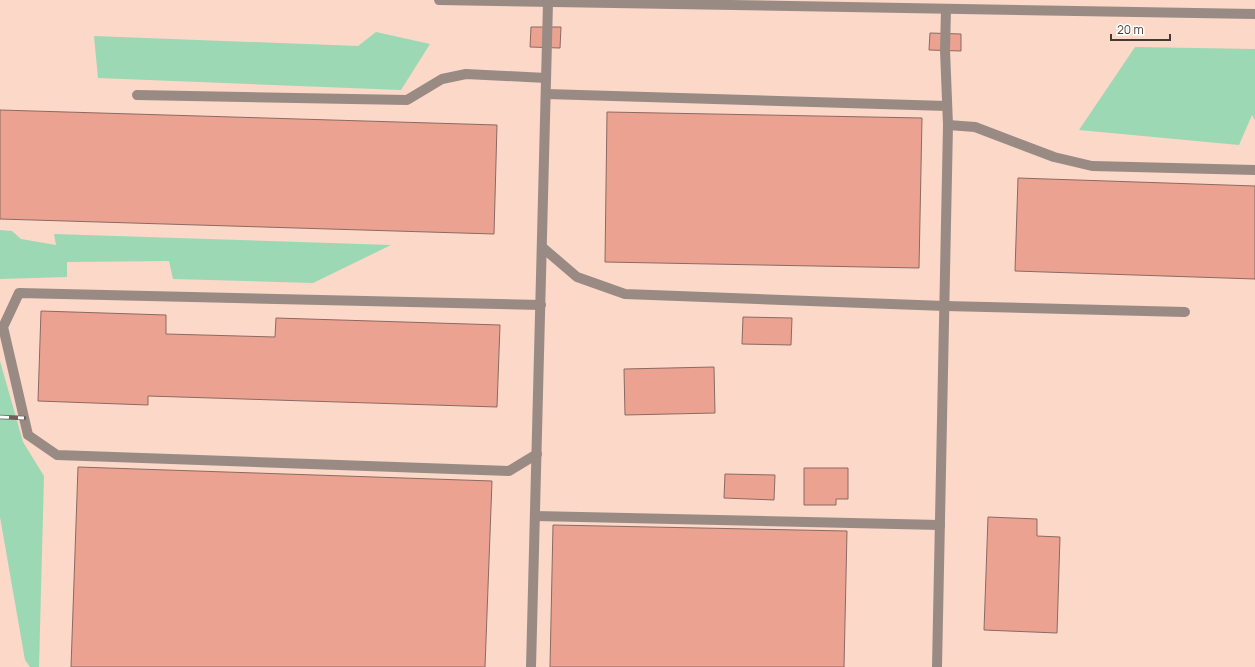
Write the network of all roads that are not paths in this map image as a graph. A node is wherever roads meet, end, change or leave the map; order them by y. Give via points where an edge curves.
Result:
1 (439, 0) edge
2 (487, 0) edge
3 (548, 2) junction
4 (946, 9) junction
5 (1255, 14) edge
6 (546, 78) junction
7 (546, 94) junction
8 (137, 95) dead end
9 (947, 106) junction
10 (948, 126) junction
11 (1255, 170) edge
12 (542, 247) junction
13 (541, 305) junction
14 (945, 306) junction
15 (1185, 312) dead end
16 (537, 454) junction
17 (535, 516) junction
18 (940, 525) junction
19 (532, 667) edge
20 (937, 667) edge

1 - 2 lane
2 - 3 lane
3 - 4 lane
3 - 6 lane
4 - 5 lane
4 - 9 lane
6 - 7 lane
6 - 8 lane via 466,74 442,79 408,100
7 - 9 lane
7 - 12 lane
9 - 10 lane
10 - 11 lane via 975,127 1054,157 1092,166
10 - 14 lane
12 - 13 lane
12 - 14 lane via 577,277 625,294
13 - 16 lane
13 - 16 lane via 19,293 3,327 28,435 57,455 509,471
14 - 15 lane
14 - 18 lane
16 - 17 lane
17 - 18 lane
17 - 19 lane
18 - 20 lane

